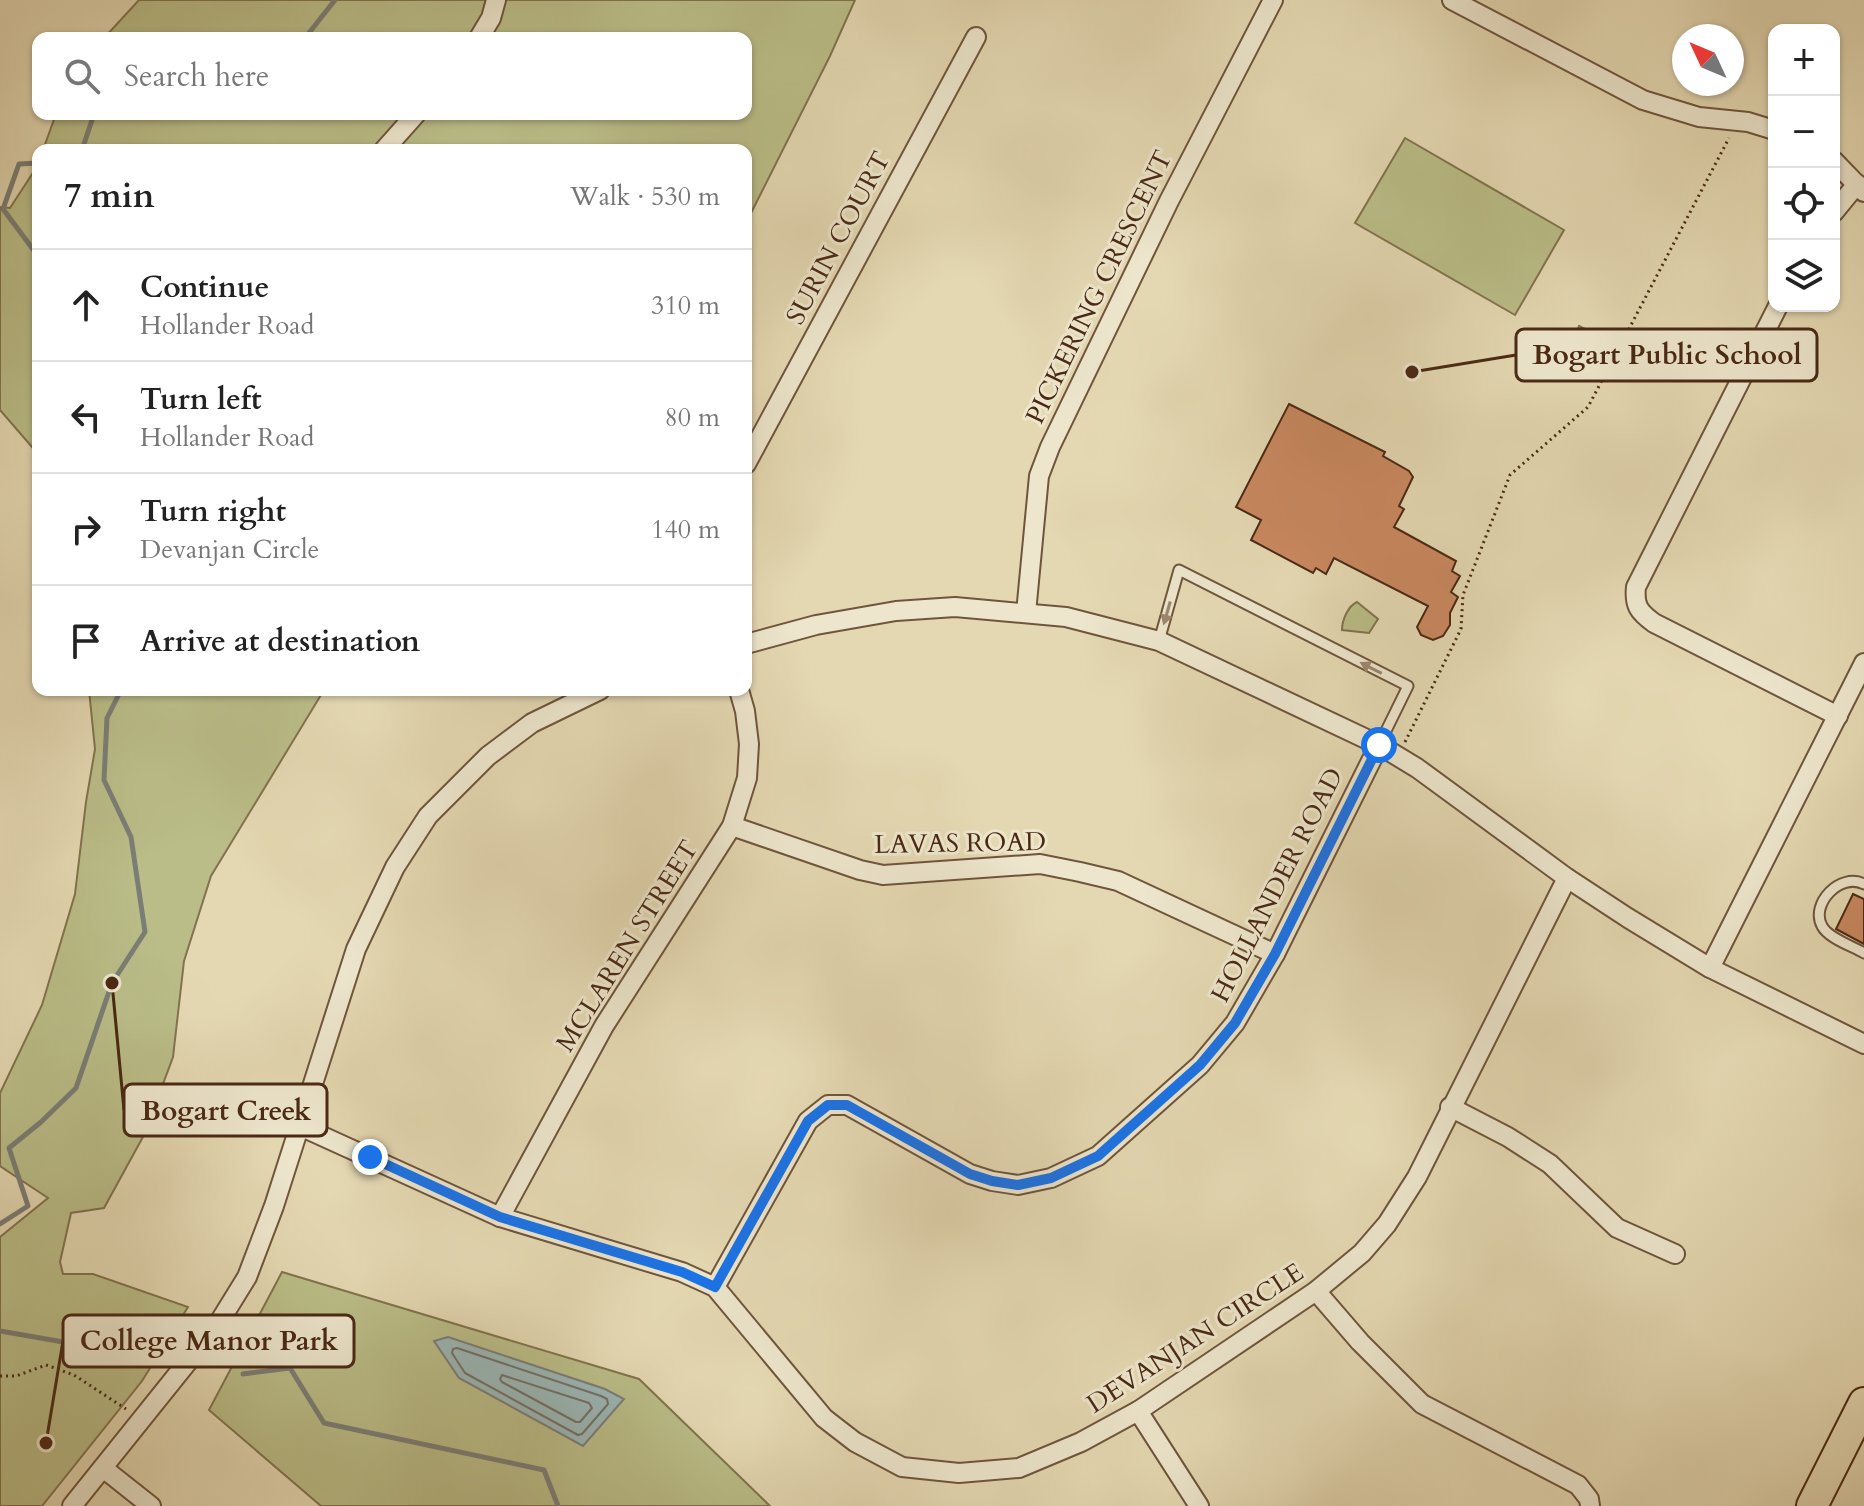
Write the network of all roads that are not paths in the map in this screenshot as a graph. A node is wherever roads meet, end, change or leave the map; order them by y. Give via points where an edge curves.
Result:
1 (496, 0) edge
2 (1273, 0) edge
3 (1452, 0) edge
4 (483, 32) edge
5 (976, 37) dead end
6 (411, 120) edge
7 (1768, 128) edge
8 (389, 144) edge
9 (1840, 167) edge
10 (1861, 188) edge
11 (1840, 207) edge
12 (1775, 312) edge
13 (752, 453) edge
14 (1026, 613) junction
15 (1159, 641) junction
16 (752, 642) edge
17 (1864, 663) edge
18 (588, 696) edge
19 (741, 696) edge
20 (1838, 716) junction
21 (1379, 745) junction
22 (732, 826) junction
23 (1567, 878) junction
24 (1864, 884) edge
25 (1864, 953) edge
26 (1275, 954) junction
27 (1710, 968) junction
28 (1864, 1044) edge
29 (1450, 1107) junction
30 (300, 1126) junction
31 (500, 1217) junction
32 (1675, 1254) dead end
33 (715, 1287) junction
34 (1316, 1291) junction
35 (1864, 1403) edge
36 (1138, 1411) junction
37 (103, 1468) junction
38 (72, 1506) edge
39 (151, 1506) edge
40 (1199, 1506) edge
41 (1590, 1506) edge
42 (1812, 1506) edge

1 - 4 street
2 - 14 street, PICKERING CRESCENT via 1050,447 1039,476
3 - 7 street via 1643,100 1699,117
5 - 13 street, SURIN COURT
6 - 8 street
9 - 10 street
10 - 11 street
12 - 20 street via 1636,587 1634,603 1654,623
14 - 15 street via 1066,617
14 - 16 street via 955,607 896,611
15 - 21 street
21 -> 15 lane via 1408,686 1179,570
17 - 20 street
18 - 30 street via 532,723 488,756 428,816 395,867 356,949
19 - 22 street, MCLAREN STREET via 749,744 747,778
20 - 27 street
21 - 23 street
21 - 26 street, HOLLANDER ROAD
22 - 26 street, LAVAS ROAD via 883,875 1040,864 1080,872 1118,881
22 - 31 street, MCLAREN STREET via 604,1026
23 - 27 street
23 - 29 street, DEVANJAN CIRCLE
24 - 25 lane via 1857,880 1834,886 1819,917 1828,932
26 - 33 street, HOLLANDER ROAD via 1235,1023 1200,1065 1098,1156 1051,1178 1018,1185 981,1178 847,1105 828,1105 808,1121
27 - 28 street
29 - 32 street via 1550,1164 1617,1228
29 - 34 street, DEVANJAN CIRCLE via 1417,1177 1387,1224
30 - 31 street, DEVANJAN CIRCLE
30 - 37 street via 247,1277 218,1324
31 - 33 street, DEVANJAN CIRCLE via 682,1272
33 - 36 street, DEVANJAN CIRCLE via 824,1418 902,1467 959,1473 1019,1468
34 - 36 street, DEVANJAN CIRCLE
34 - 41 street via 1422,1404 1578,1485
35 - 42 main road
36 - 40 street
37 - 38 street
37 - 39 street

